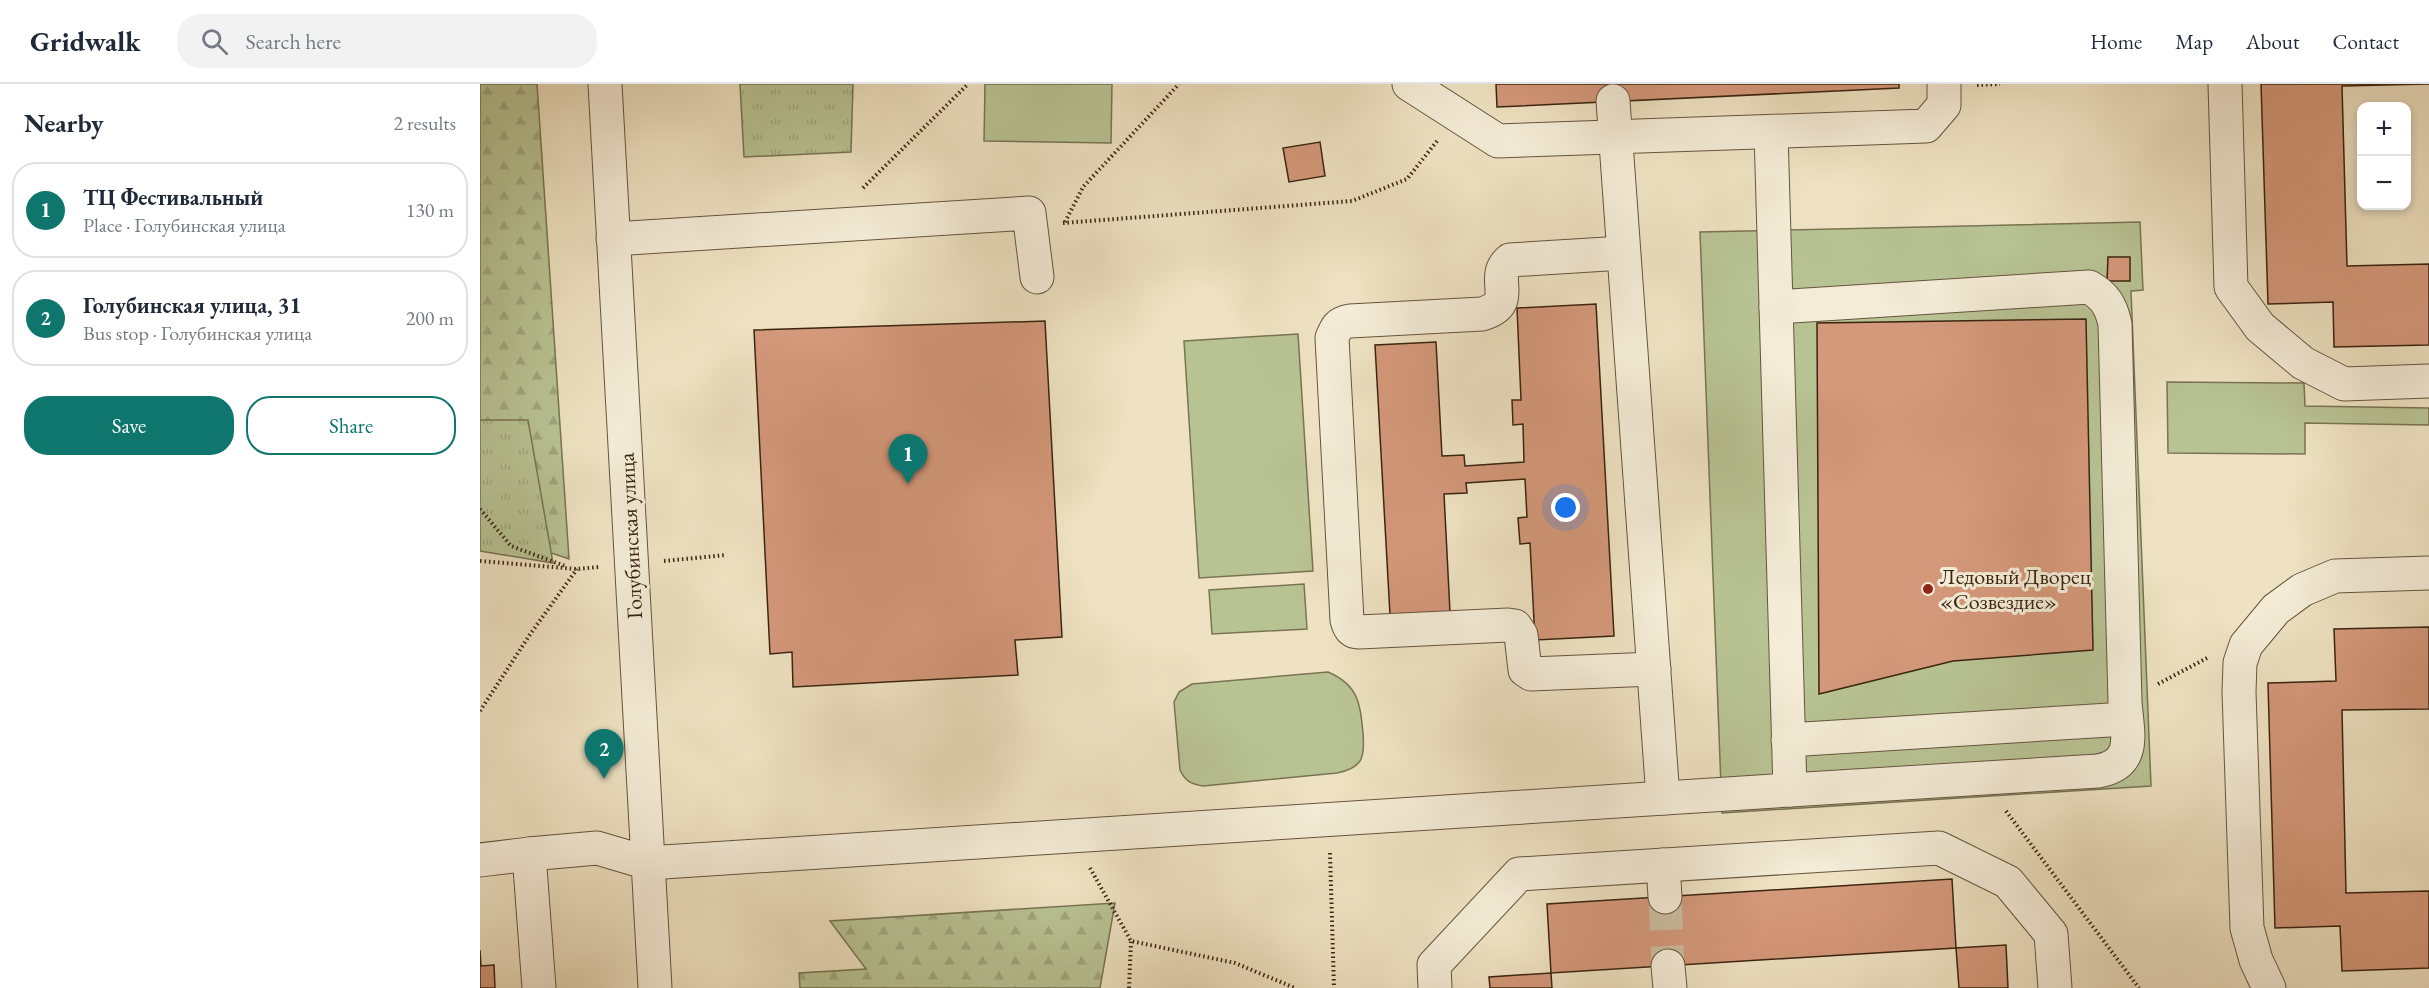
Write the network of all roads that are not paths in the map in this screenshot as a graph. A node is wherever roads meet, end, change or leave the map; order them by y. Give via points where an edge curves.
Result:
1 (605, 84) edge
2 (1409, 84) edge
3 (1944, 84) edge
4 (2225, 84) edge
5 (1613, 101) dead end
6 (1771, 132) junction
7 (1615, 137) junction
8 (613, 239) junction
9 (1623, 253) junction
10 (1037, 277) dead end
11 (1776, 307) junction
12 (2429, 381) edge
13 (2429, 573) edge
14 (1654, 669) junction
15 (2125, 710) junction
16 (1788, 740) junction
17 (1790, 790) junction
18 (1663, 798) junction
19 (529, 854) junction
20 (480, 860) edge
21 (648, 863) junction
22 (1663, 865) junction
23 (1665, 897) tunnel mouth
24 (539, 988) edge
25 (655, 988) edge
26 (1435, 988) edge
27 (2055, 988) edge
28 (2269, 988) edge

1 - 8 street, Голубинская улица
2 - 7 street via 1498,141
3 - 6 street via 1944,105 1926,126
4 - 12 street via 2231,287 2260,327 2303,363 2344,384
5 - 7 street
6 - 7 street
6 - 11 street
7 - 9 street
8 - 10 street via 1029,213
8 - 21 street, Голубинская улица
9 - 14 street
9 - 14 street via 1510,260 1502,274 1500,305 1482,314 1350,321 1336,327 1332,338 1347,620 1354,632 1515,626 1521,635 1525,670 1531,674
11 - 15 street via 2089,287 2101,294 2111,308 2115,324
11 - 16 street
13 - 28 street via 2335,576 2302,590 2276,609 2256,632 2240,663 2247,928
14 - 18 street
15 - 16 street
15 - 17 street via 2128,747 2124,758 2111,769
16 - 17 street
17 - 18 street
18 - 21 street
19 - 20 street
19 - 21 street via 597,848
19 - 24 street
21 - 25 street, Голубинская улица
22 - 23 street
22 - 26 street via 1519,874 1434,965
22 - 27 street via 1939,848 2008,882 2051,934

